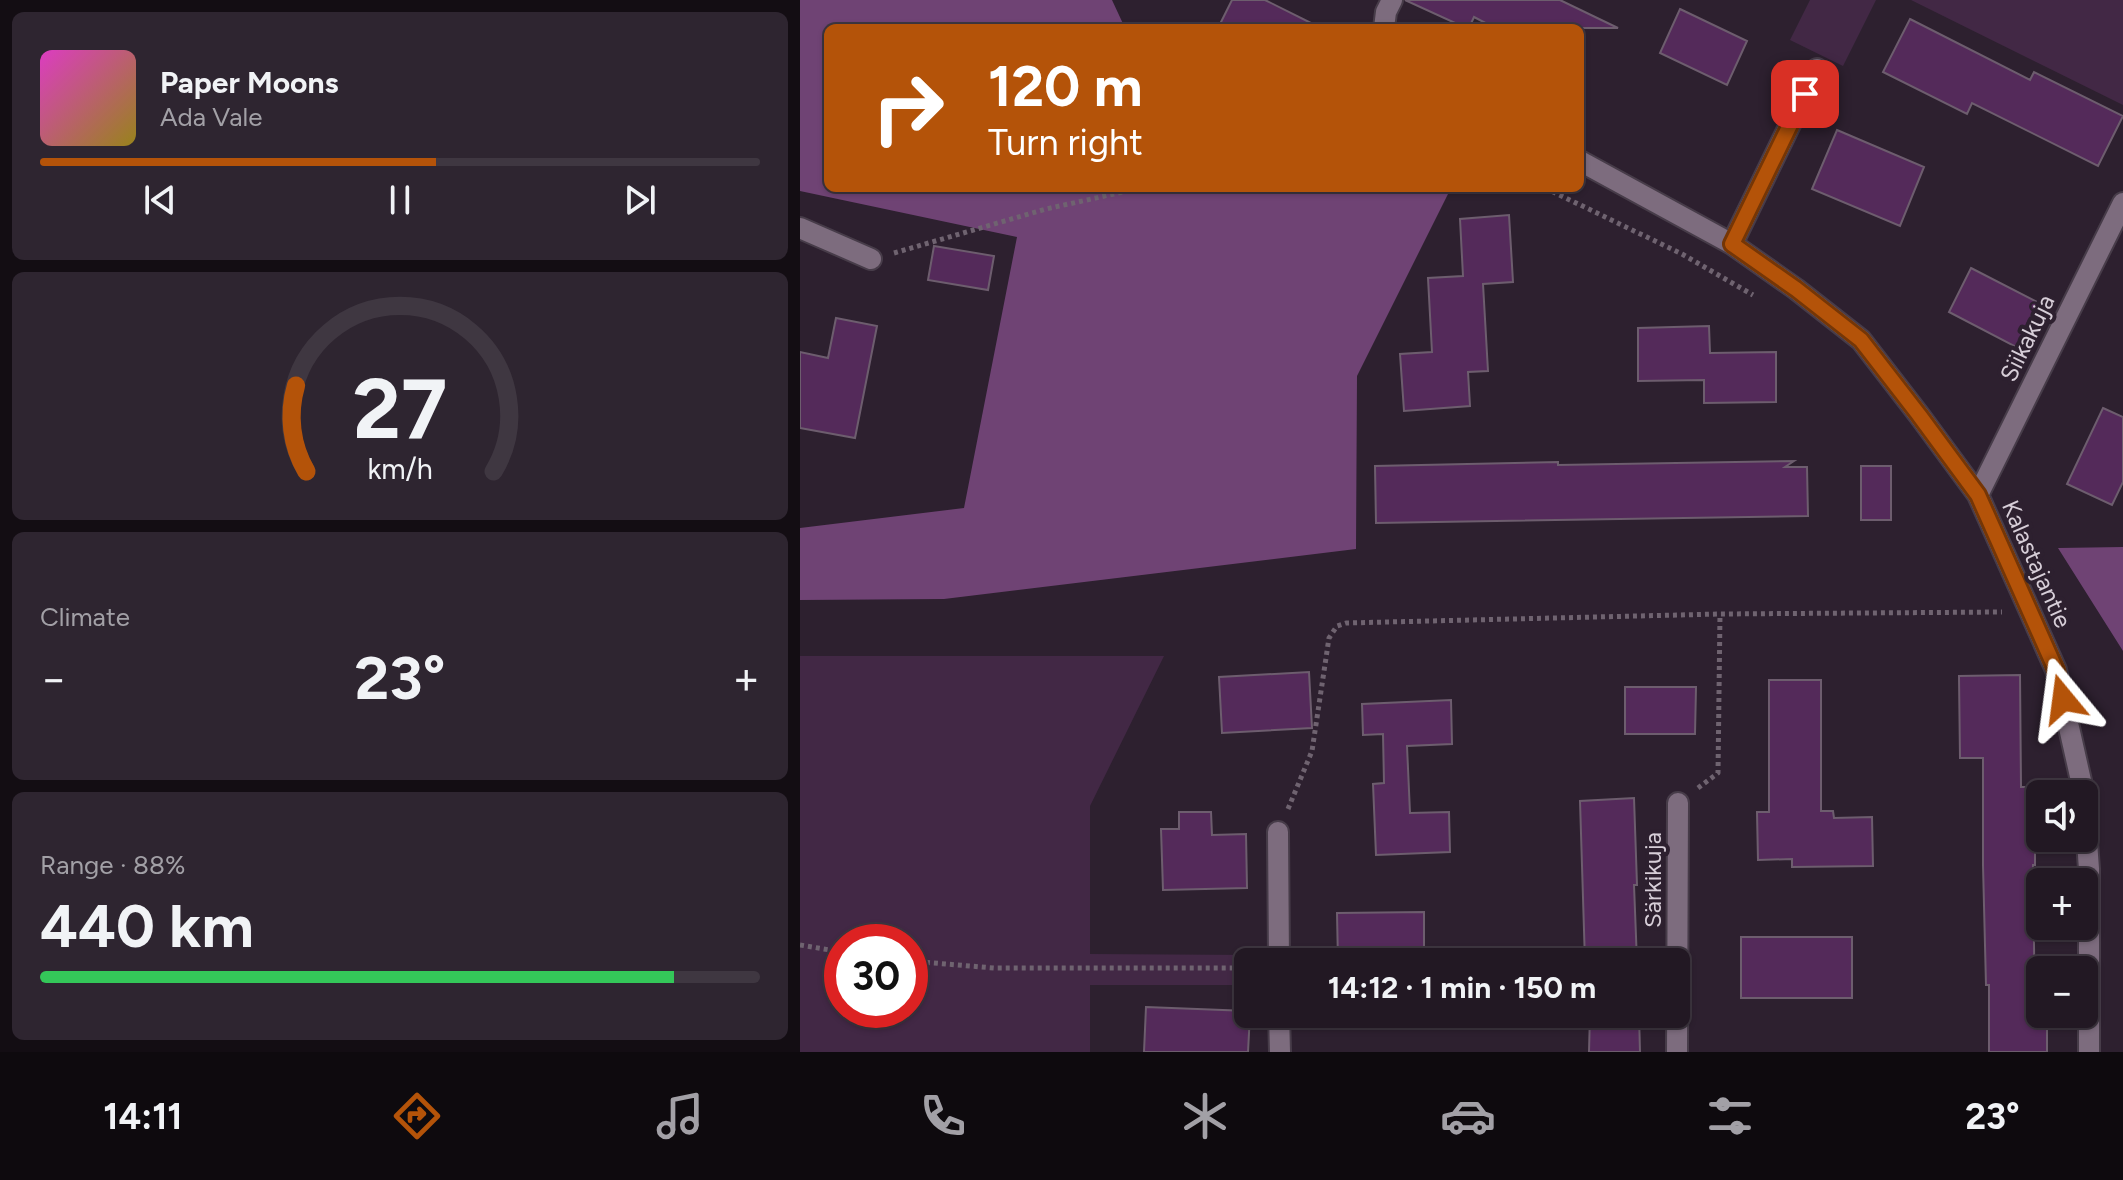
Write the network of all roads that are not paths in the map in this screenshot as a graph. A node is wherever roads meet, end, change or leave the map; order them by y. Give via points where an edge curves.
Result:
1 (1392, 0) edge
2 (1384, 24) edge
3 (1817, 69) dead end
4 (1584, 163) edge
5 (2123, 203) edge
6 (800, 228) edge
7 (1732, 244) junction
8 (871, 259) road end
9 (1978, 495) junction
10 (2081, 780) edge
11 (1678, 803) road end
12 (1278, 832) road end
13 (2088, 852) edge
14 (1279, 948) edge
15 (1279, 1028) edge
16 (1280, 1052) edge
17 (1677, 1052) edge
18 (2089, 1052) edge

1 - 2 street
3 - 7 street
4 - 7 street, Kalastajantie
5 - 9 street, Siikakuja
6 - 8 street
7 - 9 street, Kalastajantie via 1861,340
9 - 10 street, Kalastajantie via 2056,670
11 - 17 street, Särkikuja
12 - 14 street
13 - 18 street
15 - 16 street

